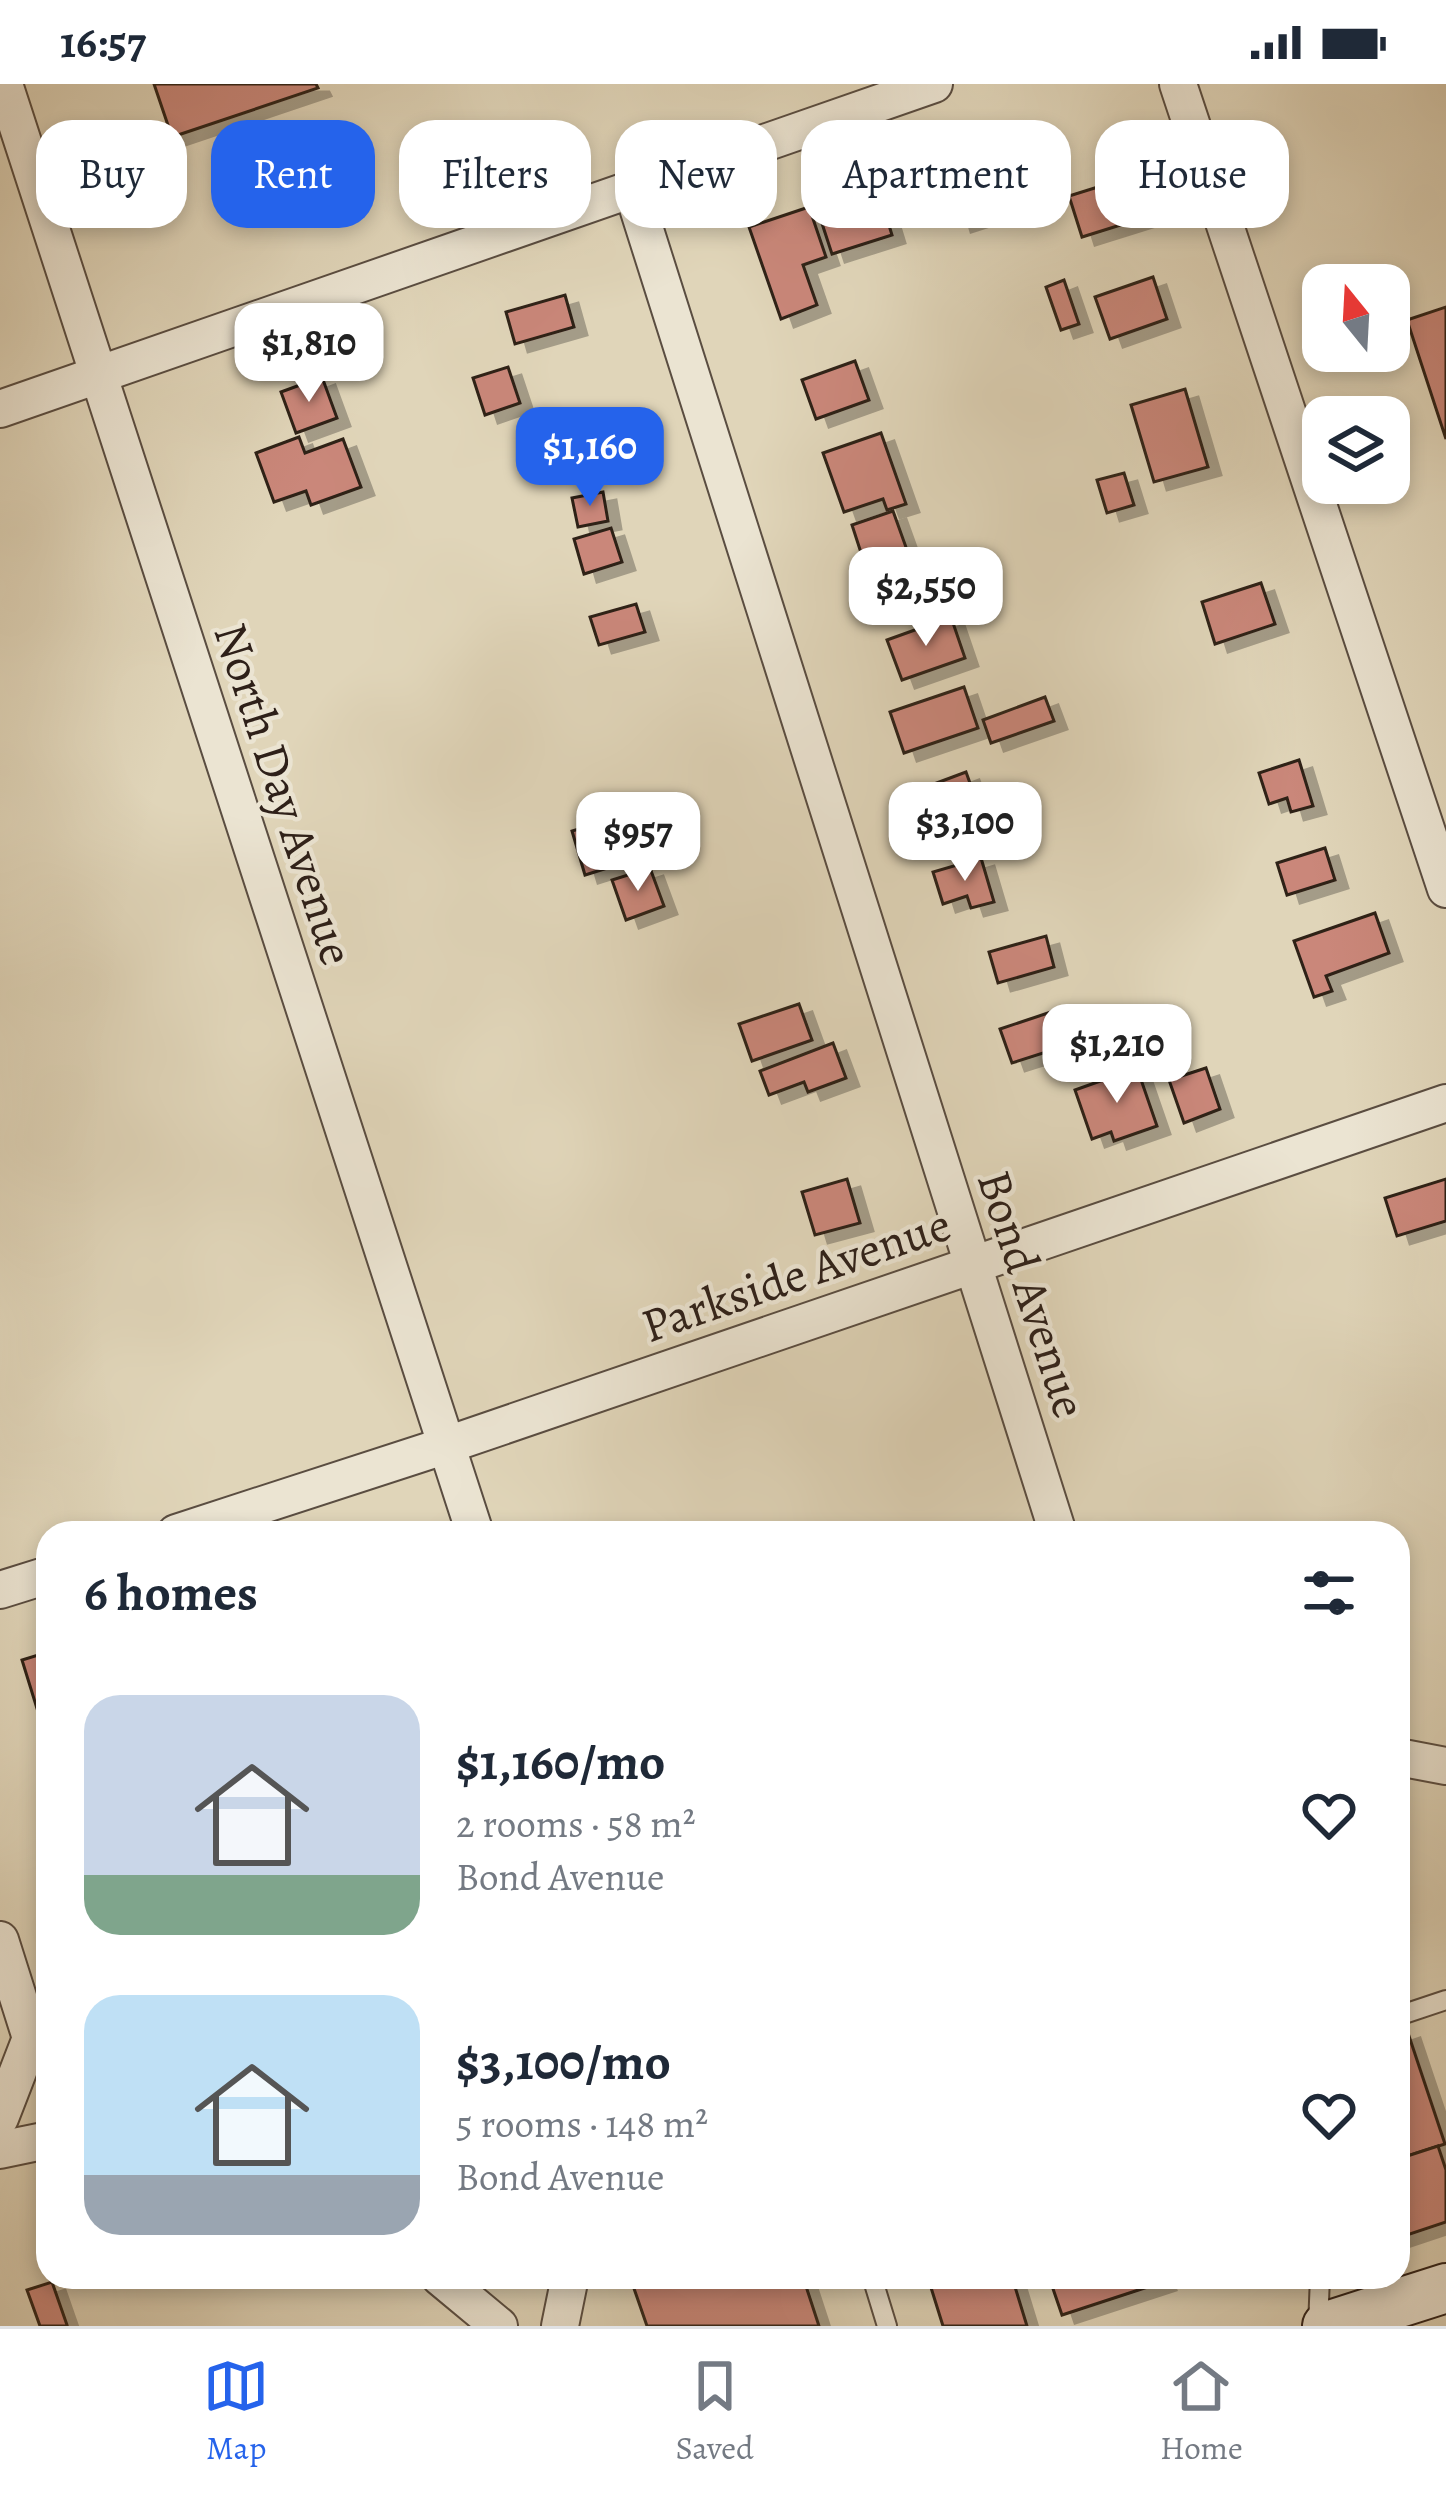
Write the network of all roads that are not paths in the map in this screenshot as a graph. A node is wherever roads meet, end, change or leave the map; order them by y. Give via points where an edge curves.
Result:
1 (4, 84) edge
2 (934, 84) edge
3 (1178, 84) edge
4 (777, 140) edge
5 (615, 198) edge
6 (644, 228) edge
7 (99, 377) junction
8 (0, 409) edge
9 (1446, 889) edge
10 (1446, 1103) edge
11 (972, 1266) junction
12 (444, 1445) junction
13 (213, 1521) edge
14 (472, 1521) edge
15 (1054, 1521) edge
16 (36, 1579) edge
17 (0, 1590) edge
18 (1410, 1758) edge
19 (1446, 1766) edge
20 (0, 1940) edge
21 (1446, 2000) edge
22 (1410, 2012) edge
23 (36, 2037) edge
24 (36, 2055) edge
25 (0, 2119) edge
26 (36, 2142) edge
27 (0, 2150) edge
28 (1446, 2288) edge
29 (454, 2289) edge
30 (568, 2289) edge
31 (876, 2289) edge
32 (1320, 2289) edge
33 (499, 2326) edge
34 (560, 2326) edge
35 (887, 2326) edge
36 (1322, 2326) edge

1 - 7 street, North Day Avenue
2 - 4 street
3 - 9 street
5 - 7 street
6 - 11 street, Bond Avenue
7 - 8 street
7 - 12 street, North Day Avenue
10 - 11 street, Parkside Avenue
11 - 12 street, Parkside Avenue
11 - 15 street, Bond Avenue
12 - 13 street, Parkside Avenue
12 - 14 street, North Day Avenue
16 - 17 street
18 - 19 street
20 - 23 street
21 - 22 lane
24 - 25 street
26 - 27 street
28 - 36 main road
29 - 33 street
30 - 34 street
31 - 35 lane
32 - 36 lane

